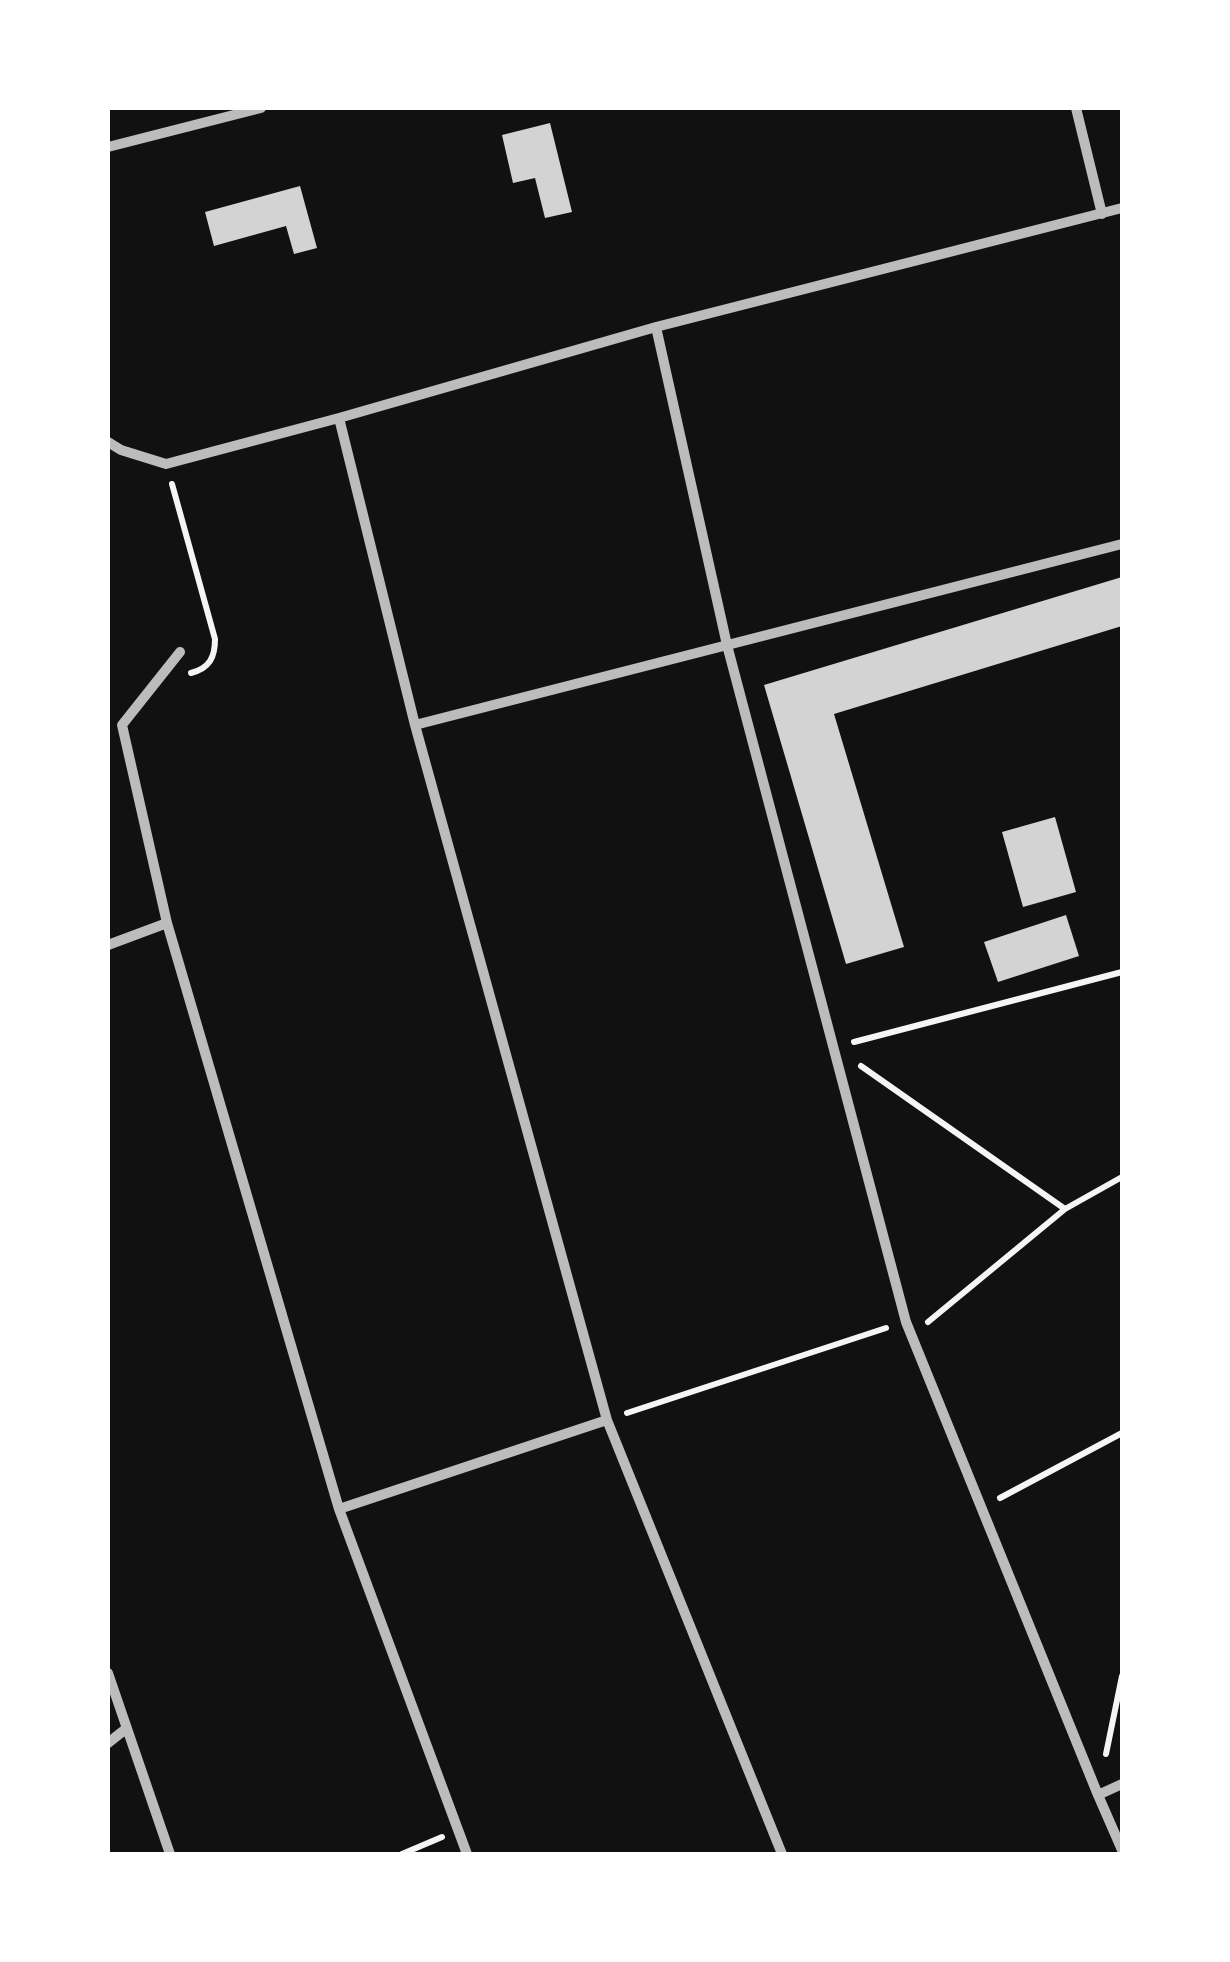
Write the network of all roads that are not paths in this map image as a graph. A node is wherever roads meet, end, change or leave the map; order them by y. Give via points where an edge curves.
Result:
1 (261, 108) edge
2 (1076, 108) edge
3 (108, 147) edge
4 (1122, 208) edge
5 (1102, 214) junction
6 (656, 327) junction
7 (338, 418) junction
8 (108, 442) edge
9 (1122, 544) edge
10 (727, 646) junction
11 (180, 652) dead end
12 (414, 725) junction
13 (167, 923) junction
14 (108, 945) edge
15 (607, 1420) junction
16 (339, 1510) junction
17 (108, 1673) edge
18 (127, 1728) junction
19 (108, 1742) edge
20 (1122, 1784) edge
21 (1098, 1795) junction
22 (1122, 1850) edge
23 (170, 1854) edge
24 (467, 1854) edge
25 (782, 1854) edge

1 - 3 street
2 - 5 street
4 - 5 street
5 - 6 street
6 - 7 street
6 - 10 street
7 - 8 street via 166,464
7 - 12 street
9 - 10 street
10 - 12 street
10 - 21 street via 906,1322
11 - 13 street via 122,725
12 - 15 street
13 - 14 street
13 - 16 street
15 - 16 street
15 - 25 street
16 - 24 street
17 - 18 street
18 - 19 street
18 - 23 street
20 - 21 street
21 - 22 street

